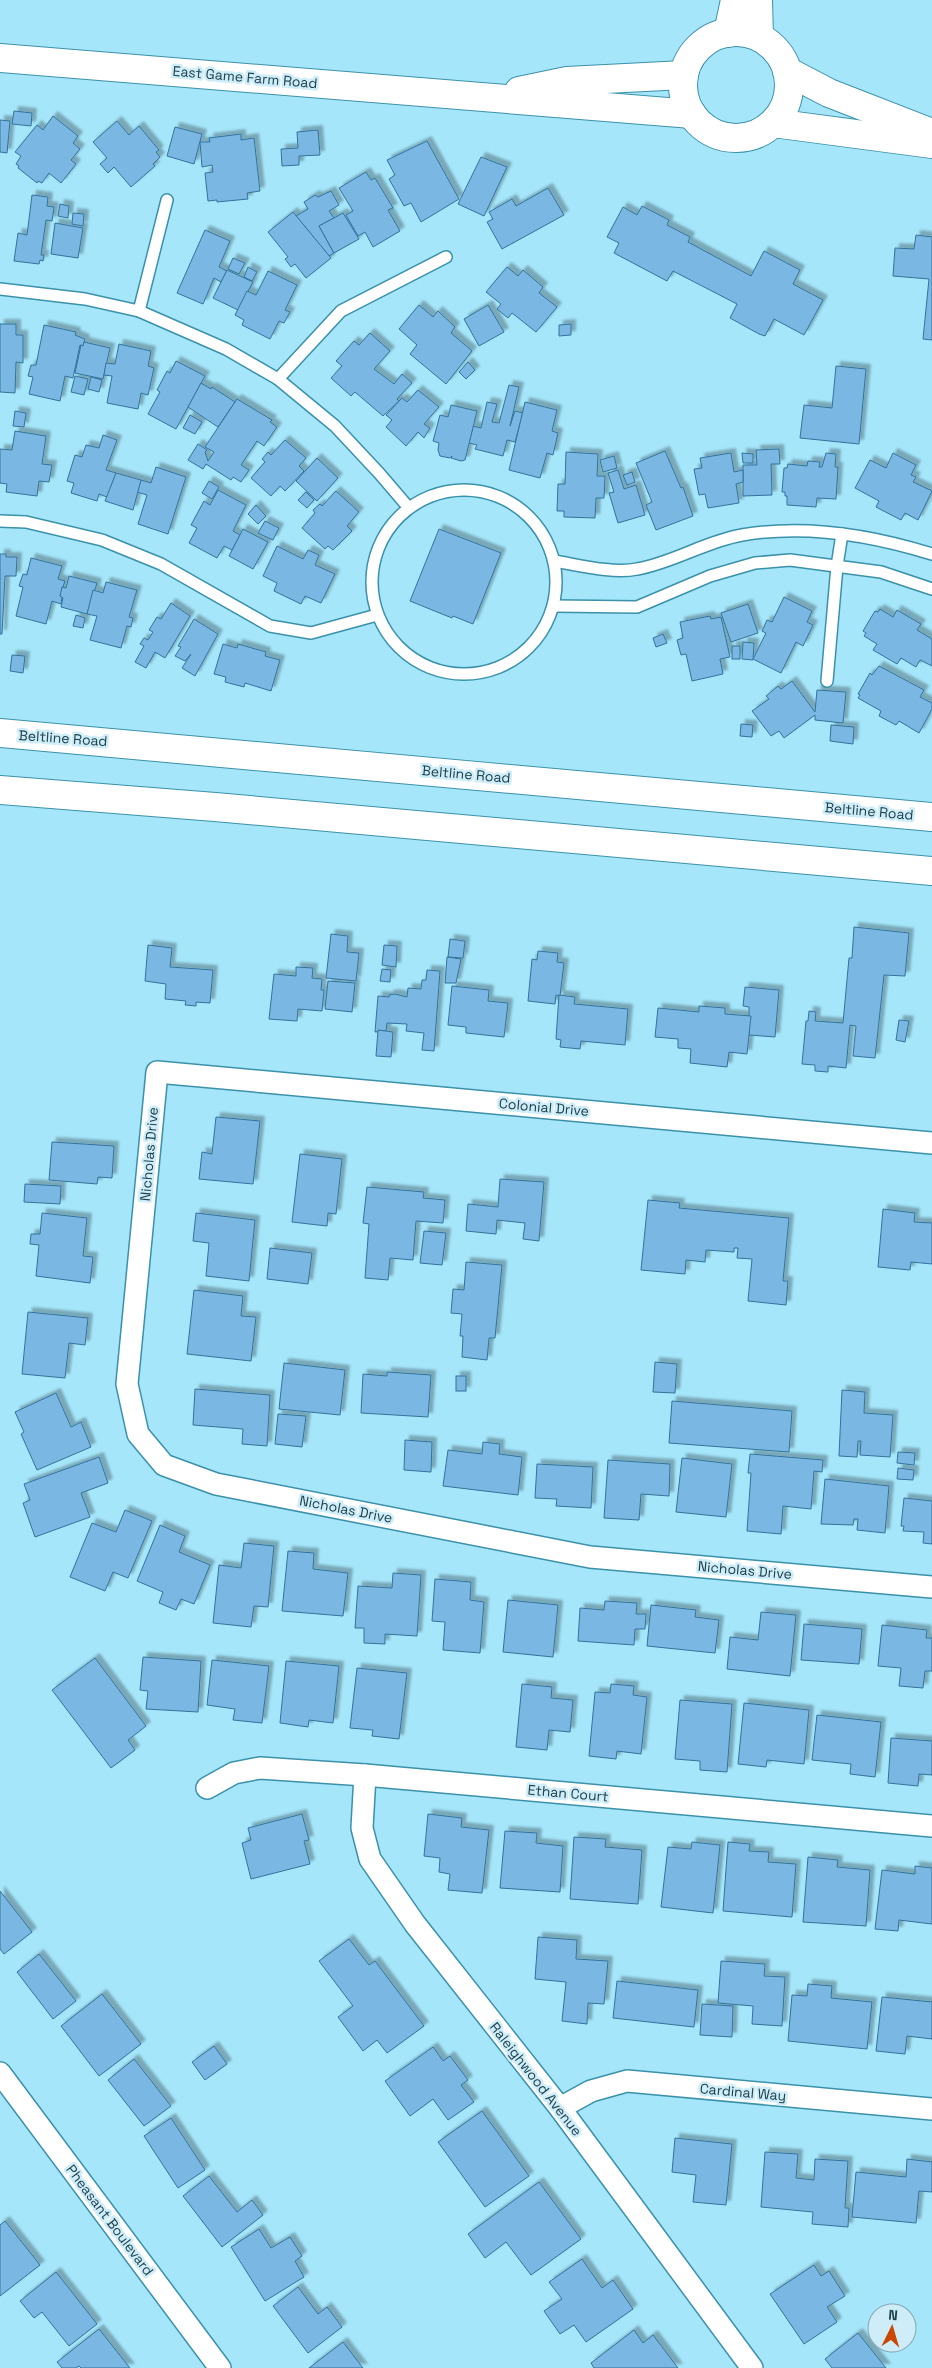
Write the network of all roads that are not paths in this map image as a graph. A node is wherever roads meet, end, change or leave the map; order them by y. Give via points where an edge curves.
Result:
1 (736, 0) edge
2 (758, 0) edge
3 (728, 33) junction
4 (759, 37) junction
5 (0, 58) edge
6 (787, 71) junction
7 (684, 75) junction
8 (491, 97) junction
9 (692, 114) junction
10 (773, 124) junction
11 (932, 133) edge
12 (932, 144) edge
13 (167, 200) dead end
14 (446, 257) dead end
15 (0, 289) edge
16 (139, 311) junction
17 (278, 379) junction
18 (409, 508) junction
19 (0, 520) edge
20 (842, 534) junction
21 (932, 554) edge
22 (554, 561) junction
23 (837, 566) junction
24 (932, 590) edge
25 (554, 606) junction
26 (377, 615) junction
27 (827, 681) dead end
28 (0, 733) edge
29 (0, 790) edge
30 (932, 816) edge
31 (932, 871) edge
32 (157, 1072) joint
33 (932, 1143) edge
34 (932, 1587) edge
35 (365, 1774) junction
36 (207, 1788) dead end
37 (932, 1826) edge
38 (0, 2073) edge
39 (560, 2108) junction
40 (932, 2109) edge
41 (220, 2368) edge
42 (752, 2368) edge

1 - 3 main road
2 - 4 main road
3 - 4 main road
3 - 7 main road via 699,47
4 - 6 main road via 772,46
5 - 8 main road, East Game Farm Road
6 - 10 main road via 789,90 784,108
6 - 11 main road via 829,93
7 - 8 main road, East Game Farm Road via 567,81
7 - 9 main road via 683,89
8 - 9 main road, East Game Farm Road
9 - 10 main road via 715,134 730,138 746,137
10 - 12 main road
13 - 16 lane
14 - 17 lane via 342,311
15 - 16 lane via 85,299
16 - 17 lane via 226,349
17 - 18 lane via 334,426
18 - 22 lane via 436,494 466,490 496,496 522,510 543,533
18 - 26 lane via 388,529 375,556 371,586
19 - 26 lane via 26,522 102,540 161,564 270,626 311,634
20 - 21 lane via 896,542
20 - 22 lane via 783,529 739,535 637,570 602,569
20 - 23 lane
22 - 25 lane via 557,584
23 - 24 lane via 881,572
23 - 25 lane via 790,560 756,563 710,576 637,607
23 - 27 lane
25 - 26 lane via 542,633 522,654 497,669 469,675 440,671 413,660 392,640
28 - 30 main road, Beltline Road
29 - 31 main road
32 - 33 street, Colonial Drive
32 - 34 street, Nicholas Drive via 127,1384 138,1434 164,1464 216,1484 590,1557
35 - 36 street, Ethan Court via 260,1768 234,1773
35 - 37 street, Ethan Court
35 - 39 street, Raleighwood Avenue via 362,1828 370,1859 416,1924
38 - 41 street, Pheasant Boulevard
39 - 40 street, Cardinal Way via 591,2091 627,2081
39 - 42 street, Raleighwood Avenue

